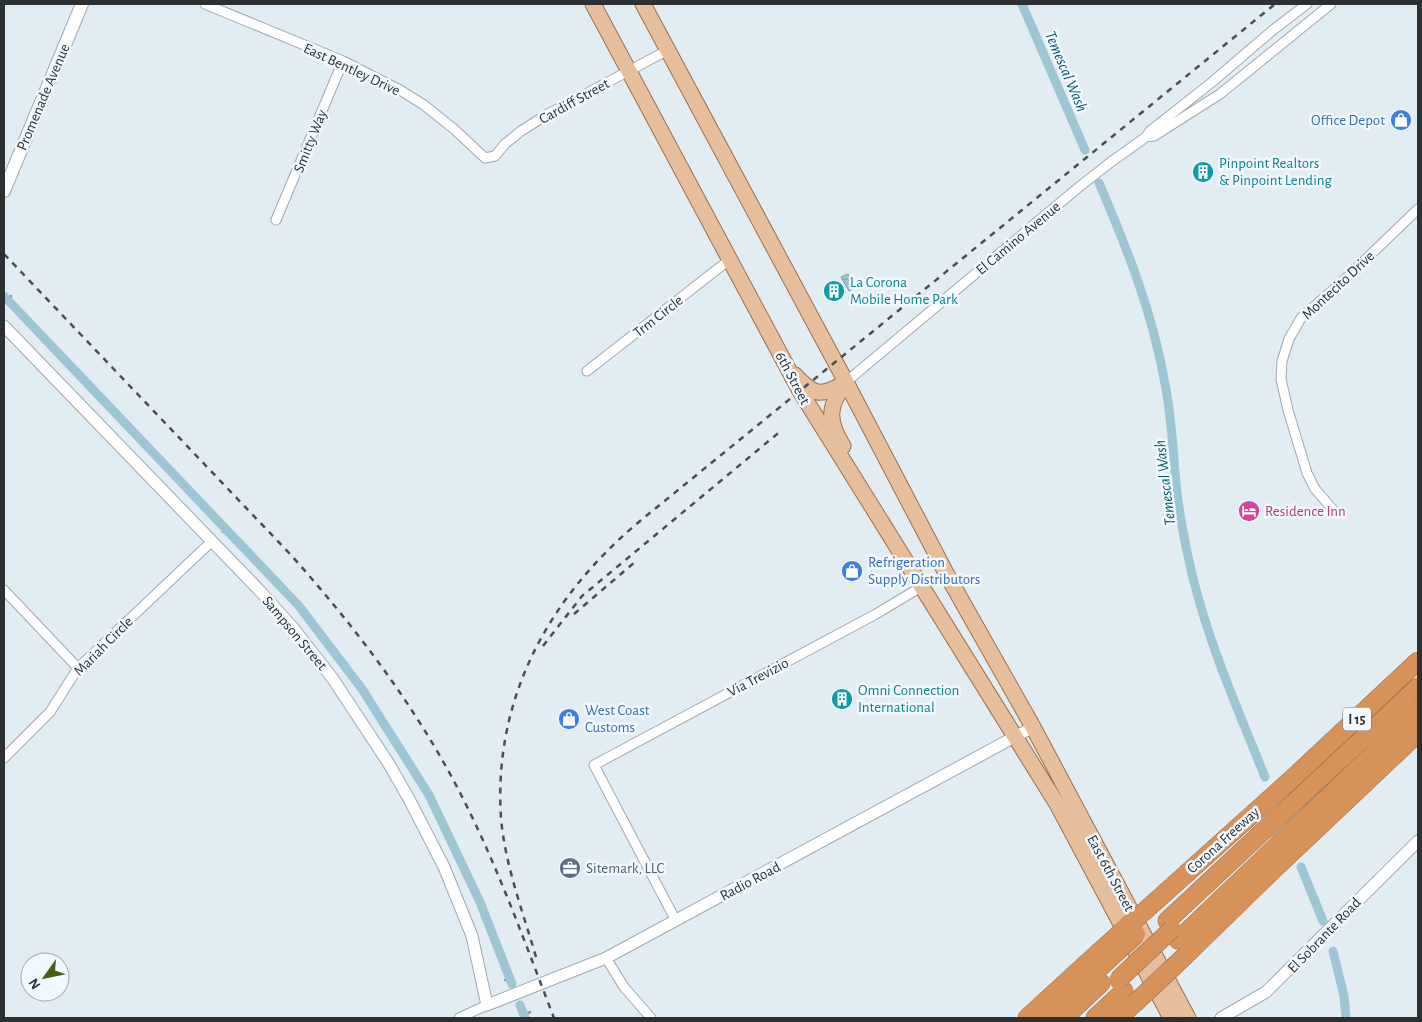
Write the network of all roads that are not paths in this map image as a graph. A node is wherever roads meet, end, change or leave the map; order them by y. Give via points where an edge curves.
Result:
1 (82, 4) edge
2 (205, 4) edge
3 (593, 4) edge
4 (643, 4) edge
5 (1308, 4) edge
6 (1331, 4) edge
7 (668, 50) junction
8 (342, 61) junction
9 (628, 71) junction
10 (1146, 137) junction
11 (485, 158) joint
12 (5, 188) edge
13 (1418, 209) edge
14 (276, 220) dead end
15 (729, 260) junction
16 (4, 326) edge
17 (778, 351) junction
18 (587, 371) dead end
19 (846, 382) junction
20 (1335, 512) dead end
21 (875, 514) junction
22 (211, 542) junction
23 (921, 587) junction
24 (4, 590) edge
25 (1418, 661) edge
26 (78, 668) junction
27 (1418, 675) edge
28 (1418, 687) edge
29 (1418, 699) edge
30 (1418, 711) edge
31 (1033, 727) junction
32 (1418, 733) edge
33 (1016, 738) junction
34 (4, 758) edge
35 (1305, 800) junction
36 (1418, 841) edge
37 (1257, 845) junction
38 (676, 921) junction
39 (1170, 926) junction
40 (606, 958) junction
41 (1121, 986) edge
42 (487, 1005) junction
43 (1031, 1017) edge
44 (459, 1018) edge
45 (651, 1018) edge
46 (1064, 1018) edge
47 (1077, 1018) edge
48 (1095, 1018) edge
49 (1118, 1018) edge
50 (1171, 1018) edge
51 (1188, 1018) edge
52 (1221, 1018) edge

1 - 12 main road, Promenade Avenue
2 - 8 street, East Bentley Drive
3 - 9 main road, 6th Street
4 - 7 main road
5 - 10 street, El Camino Avenue
6 - 10 street, El Camino Avenue via 1210,102 1154,136
7 - 9 street, Cardiff Street
7 - 19 main road
8 - 11 street, East Bentley Drive via 424,105
8 - 14 street, Smitty Way
9 - 11 street, Cardiff Street via 541,118 505,144 495,156
9 - 15 main road, 6th Street
10 - 19 street, El Camino Avenue via 1079,187
13 - 20 street, Montecito Drive via 1301,318 1289,338 1282,361 1288,410 1307,473
15 - 17 main road, 6th Street
15 - 18 street, Trm Circle
16 - 22 street, Sampson Street
17 - 19 main road via 796,376 819,393 829,392
17 - 21 main road, 6th Street via 810,410
19 - 21 main road via 835,397 832,423 864,482
19 - 31 main road via 956,591
21 - 23 main road, 6th Street
22 - 26 street, Mariah Circle
22 - 42 street, Sampson Street via 294,629 338,686 389,764 444,867 472,936
23 - 33 main road, 6th Street
23 - 38 street, Via Trevizio via 594,765
24 - 26 street
25 - 35 highway, Corona Freeway / I 15
26 - 34 street, Mariah Circle via 50,712
27 - 35 highway
28 - 35 highway
29 - 35 highway
30 - 35 highway
31 - 33 street, Radio Road
31 - 51 main road, East 6th Street
32 - 35 highway, Corona Freeway / I 15
33 - 38 street, Radio Road
33 - 50 main road, East 6th Street via 1062,815
35 - 37 highway, Corona Freeway / I 15
35 - 37 highway, Corona Freeway / I 15
35 - 37 highway
36 - 52 street, El Sobrante Road via 1284,976 1266,992
37 - 39 highway, Corona Freeway / I 15
37 - 39 highway, Corona Freeway / I 15
37 - 39 highway
38 - 40 street, Radio Road
39 - 41 highway, Corona Freeway / I 15, bridge
39 - 41 highway
39 - 41 highway, Corona Freeway / I 15, bridge via 1165,975 1155,996
40 - 42 street, Radio Road
40 - 45 street via 624,987
41 - 43 highway, Corona Freeway / I 15
41 - 46 highway
41 - 47 highway
41 - 48 highway
41 - 49 highway, Corona Freeway / I 15
42 - 44 street, Radio Road

